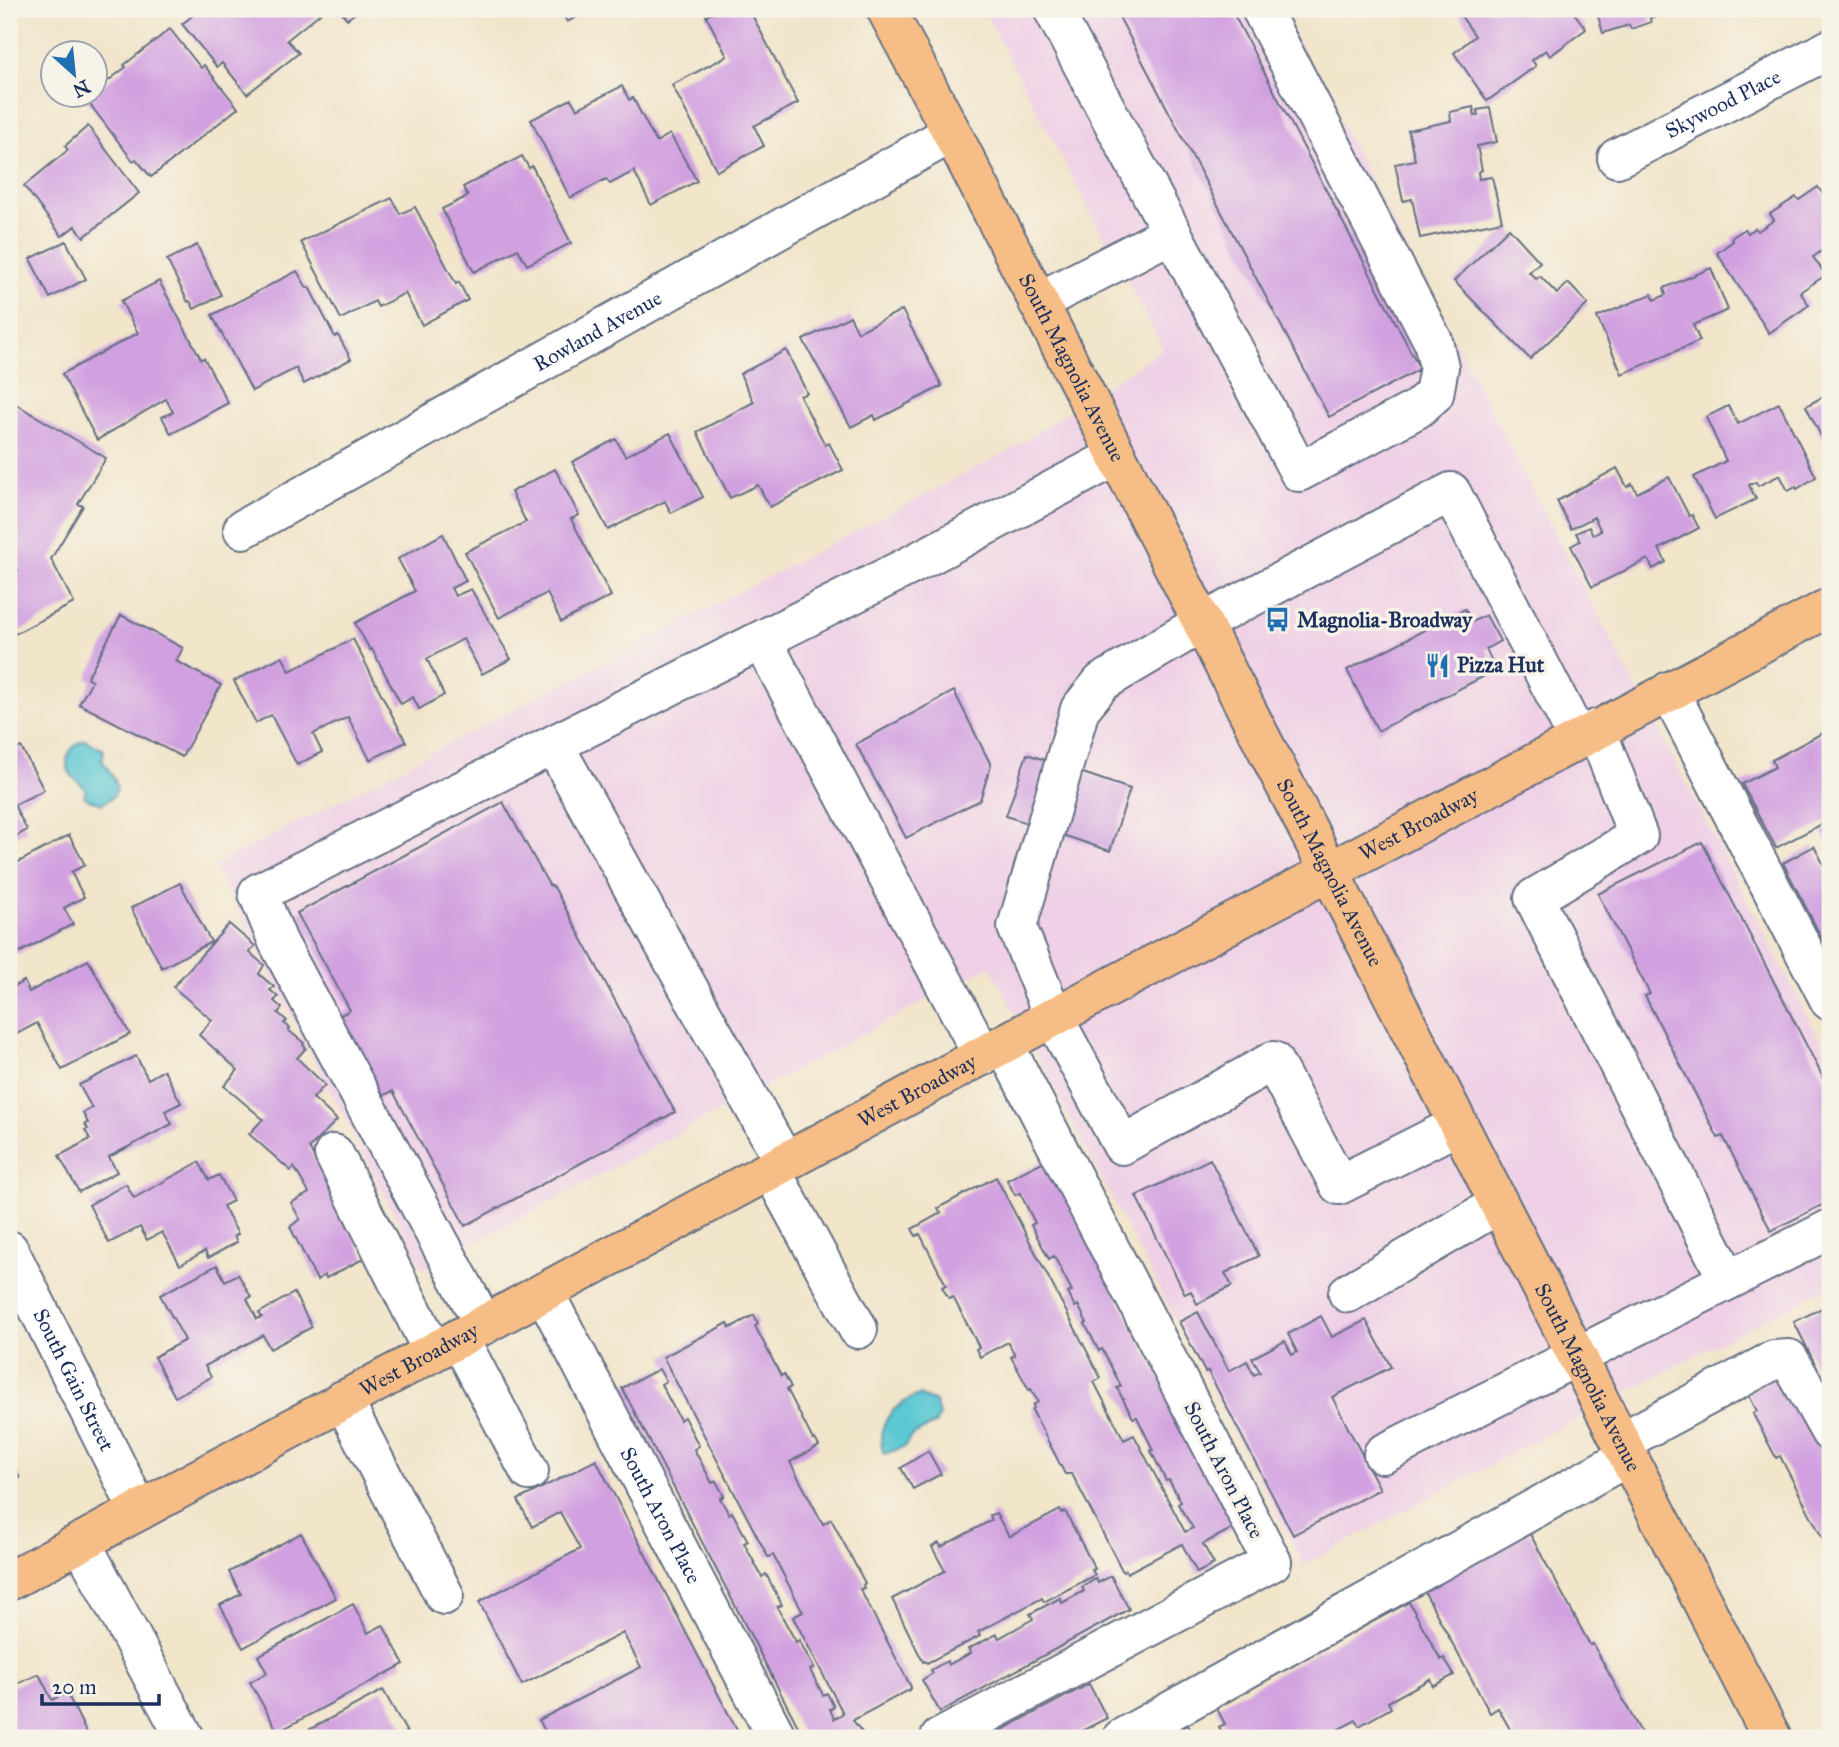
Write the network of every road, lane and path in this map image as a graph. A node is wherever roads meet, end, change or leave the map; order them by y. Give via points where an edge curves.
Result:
1 (1054, 9) edge
2 (1261, 9) edge
3 (894, 12) edge
4 (1830, 49) edge
5 (952, 134) junction
6 (1617, 158) dead end
7 (1172, 233) junction
8 (1038, 302) junction
9 (1117, 456) junction
10 (243, 529) dead end
11 (1830, 607) edge
12 (1202, 623) junction
13 (762, 640) junction
14 (1669, 691) junction
15 (1587, 734) junction
16 (554, 745) junction
17 (1328, 871) junction
18 (1830, 1001) edge
19 (1054, 1018) junction
20 (994, 1050) junction
21 (1458, 1125) junction
22 (334, 1154) dead end
23 (778, 1166) junction
24 (1499, 1204) junction
25 (1830, 1229) edge
26 (9, 1250) edge
27 (1728, 1280) junction
28 (544, 1292) junction
29 (1348, 1293) dead end
30 (858, 1329) dead end
31 (459, 1339) junction
32 (1577, 1356) junction
33 (344, 1400) junction
34 (1830, 1433) edge
35 (1625, 1449) junction
36 (1383, 1454) dead end
37 (529, 1471) dead end
38 (139, 1511) junction
39 (81, 1542) junction
40 (9, 1581) edge
41 (444, 1595) dead end
42 (185, 1738) edge
43 (777, 1738) edge
44 (940, 1738) edge
45 (1122, 1738) edge
46 (1772, 1738) edge

1 - 7 street
2 - 7 street via 1433,341 1439,367 1434,394 1417,409 1299,472
3 - 5 main road, South Magnolia Avenue
4 - 6 street, Skywood Place
5 - 8 main road, South Magnolia Avenue
5 - 10 street, Rowland Avenue
7 - 8 street
8 - 9 main road, South Magnolia Avenue
9 - 12 main road, South Magnolia Avenue
9 - 13 street
11 - 14 main road, West Broadway
12 - 15 street via 1451,492
12 - 17 main road, South Magnolia Avenue
12 - 19 street via 1102,682 1080,709 1017,927
13 - 16 street
13 - 20 street
14 - 15 main road, West Broadway
14 - 18 street
15 - 17 main road, West Broadway
15 - 27 street via 1638,836 1534,898
16 - 23 street
16 - 31 street via 258,893
17 - 19 main road, West Broadway
17 - 21 main road, South Magnolia Avenue
19 - 20 main road, West Broadway
19 - 21 street via 1122,1145 1273,1061 1339,1185
20 - 23 main road, West Broadway
20 - 44 street, South Aron Place via 1272,1562
21 - 24 main road, South Magnolia Avenue
22 - 31 street
23 - 28 main road, West Broadway
23 - 30 street
24 - 29 street
24 - 32 main road, South Magnolia Avenue
25 - 27 street
26 - 38 street, South Gain Street
27 - 32 street
28 - 31 main road, West Broadway
28 - 43 street, South Aron Place
31 - 33 main road, West Broadway
31 - 37 street
32 - 35 main road, South Magnolia Avenue
32 - 36 street
33 - 38 main road, West Broadway
33 - 41 street
34 - 35 street via 1789,1359 1774,1360
35 - 45 street
35 - 46 main road, South Magnolia Avenue
38 - 39 main road, West Broadway
39 - 40 main road, West Broadway
39 - 42 street

